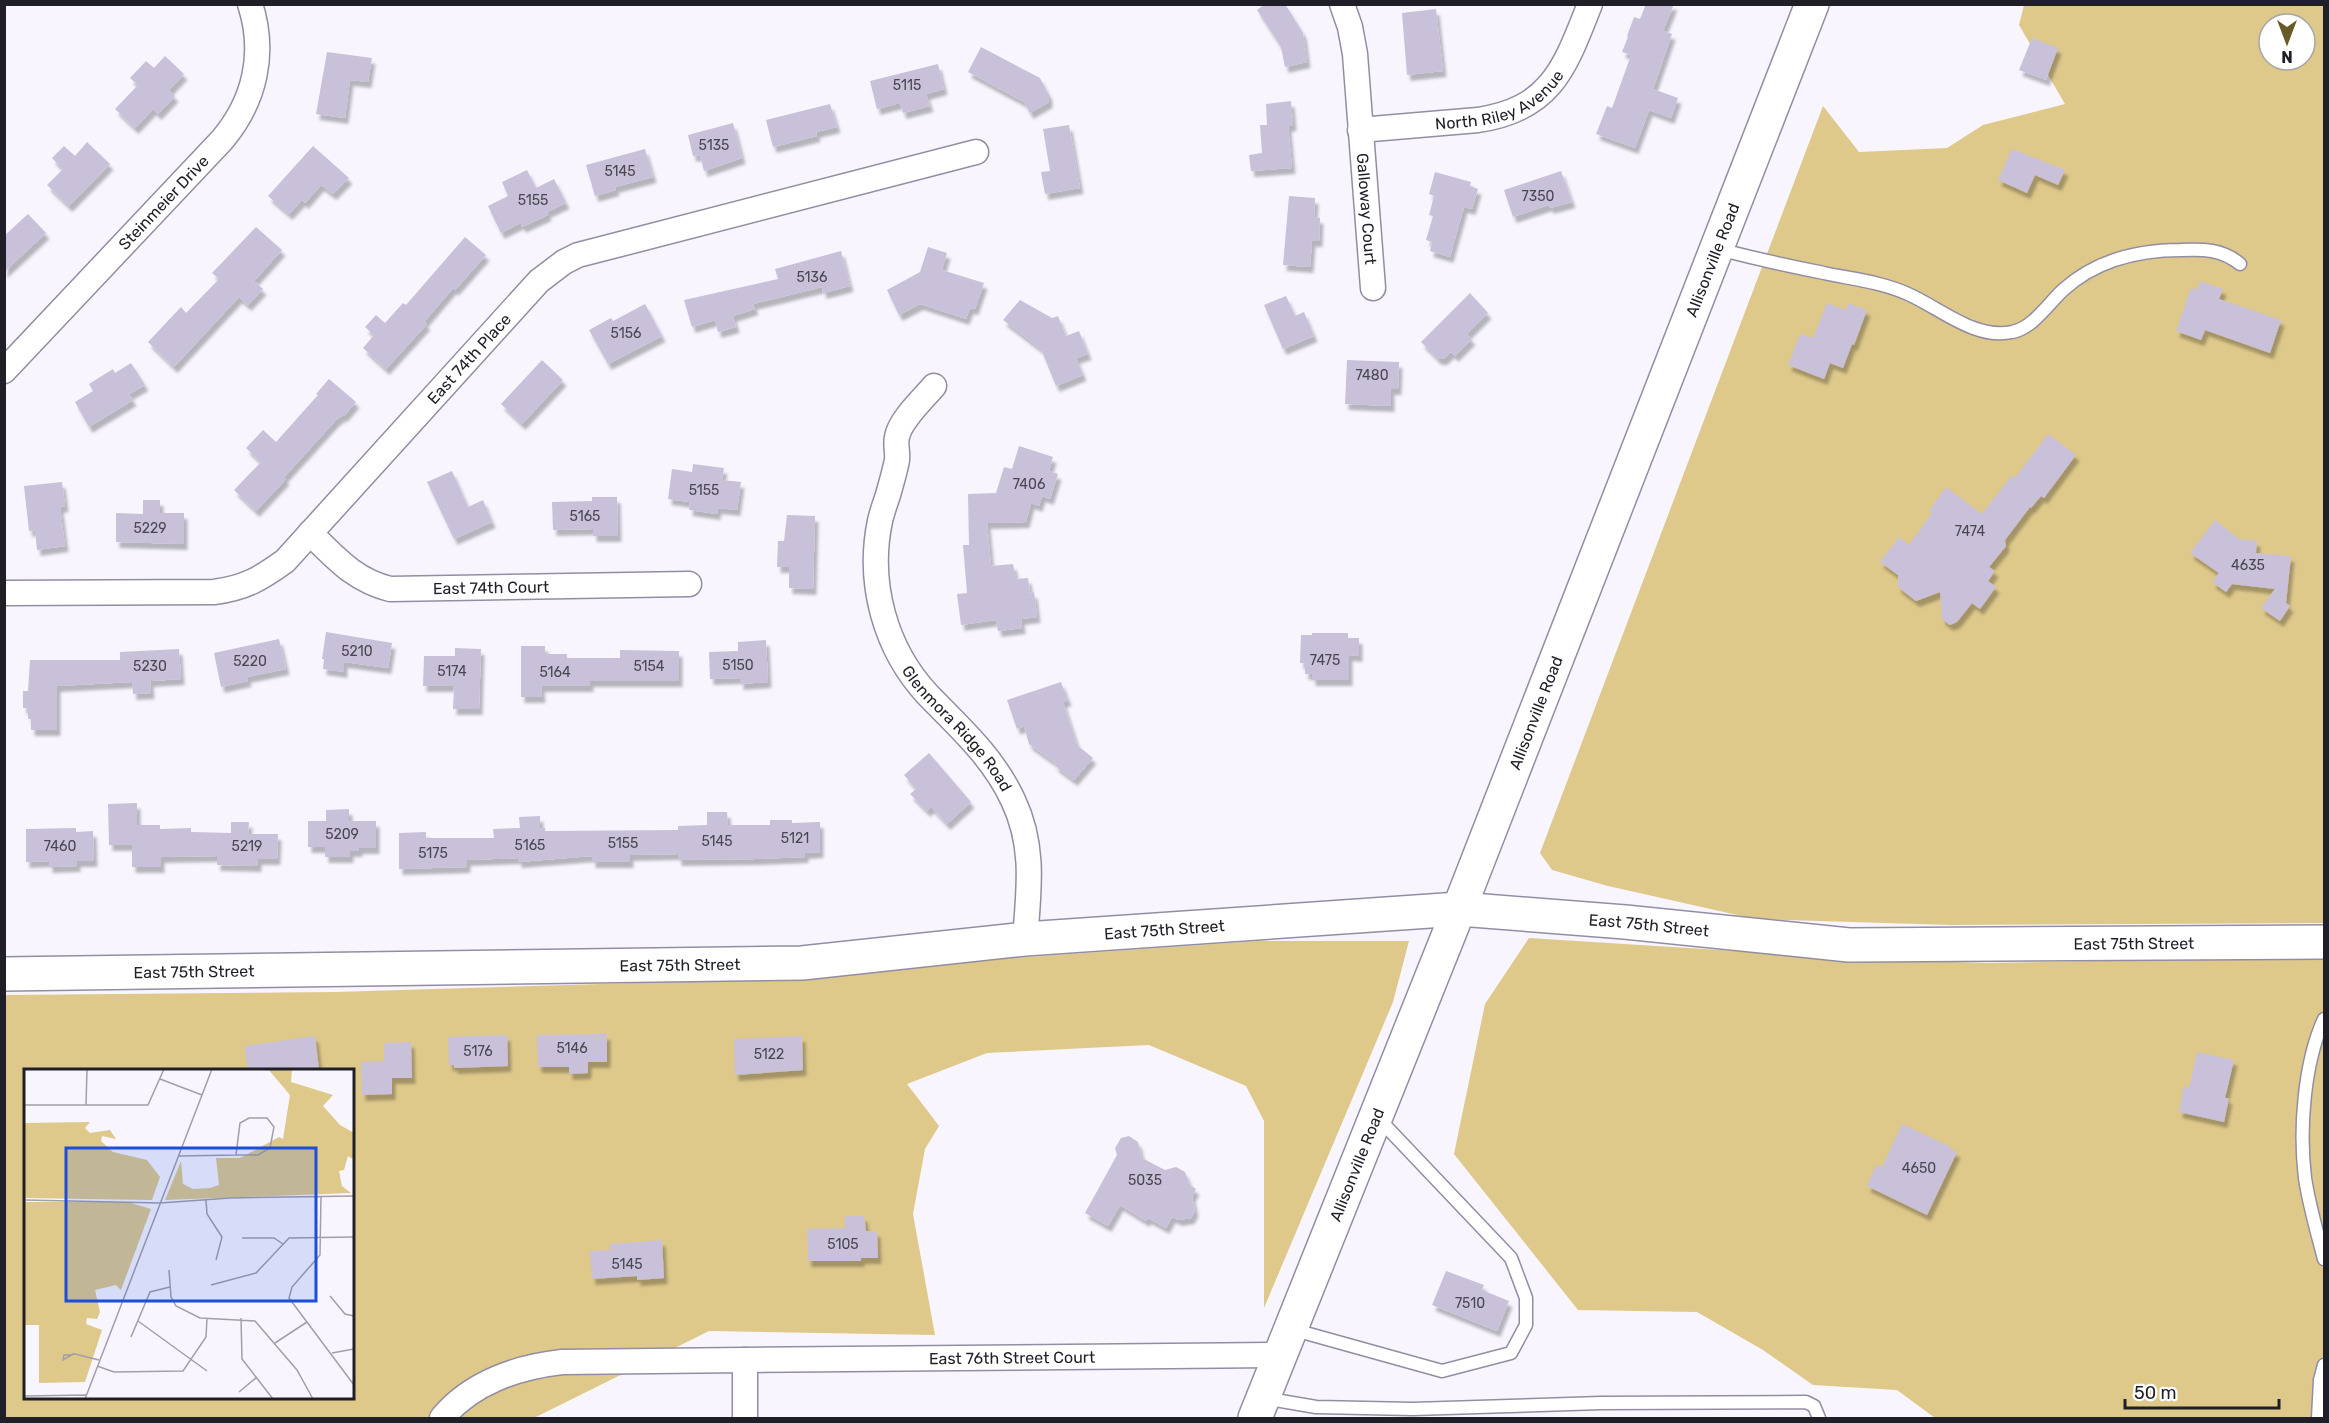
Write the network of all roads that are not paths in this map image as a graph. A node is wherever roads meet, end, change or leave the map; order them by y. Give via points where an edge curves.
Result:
1 (250, 4) edge
2 (1342, 4) edge
3 (1590, 4) edge
4 (1812, 4) edge
5 (1360, 130) junction
6 (976, 152) dead end
7 (1716, 249) junction
8 (2240, 264) dead end
9 (1373, 288) dead end
10 (4, 371) edge
11 (934, 386) dead end
12 (310, 533) junction
13 (689, 584) dead end
14 (4, 593) edge
15 (1459, 909) junction
16 (1025, 939) junction
17 (2325, 942) edge
18 (4, 974) edge
19 (2325, 1018) edge
20 (1376, 1116) junction
21 (2325, 1259) edge
22 (1285, 1342) junction
23 (745, 1360) junction
24 (2325, 1365) edge
25 (1259, 1408) edge
26 (441, 1419) edge
27 (745, 1419) edge
28 (1819, 1419) edge
29 (2318, 1419) edge

1 - 10 street, Steinmeier Drive via 257,34 257,63 251,91 239,117 222,140
2 - 5 street, Galloway Court via 1353,45
3 - 5 street, North Riley Avenue via 1564,67 1539,96 1523,107 1478,120
4 - 7 street, Allisonville Road
5 - 9 street, Galloway Court
6 - 12 street, East 74th Place via 578,255 564,262 539,281
7 - 8 lane via 1906,293 1970,326 2001,334 2016,332 2064,289 2128,254 2212,249
7 - 15 street, Allisonville Road
11 - 16 street, Glenmora Ridge Road via 912,410 897,435 897,460 880,522 878,590 892,642 912,676 975,741 998,771 1019,814 1030,867
12 - 13 street, East 74th Court via 352,573 390,589
12 - 14 street, East 74th Place via 285,561 252,583 233,589
15 - 16 street, East 75th Street
15 - 17 street, East 75th Street via 1850,945
15 - 20 street, Allisonville Road
16 - 18 street, East 75th Street via 766,964
19 - 21 lane via 2305,1097 2304,1136 2305,1177
20 - 22 street, Allisonville Road
20 - 22 lane via 1511,1258 1526,1298 1526,1325 1511,1353 1442,1371
22 - 23 street, East 76th Street Court
22 - 25 street, Allisonville Road
23 - 26 street, East 76th Street Court via 539,1365 487,1383
23 - 27 street
24 - 29 lane via 2320,1380
25 - 28 lane via 1806,1402 1814,1406

